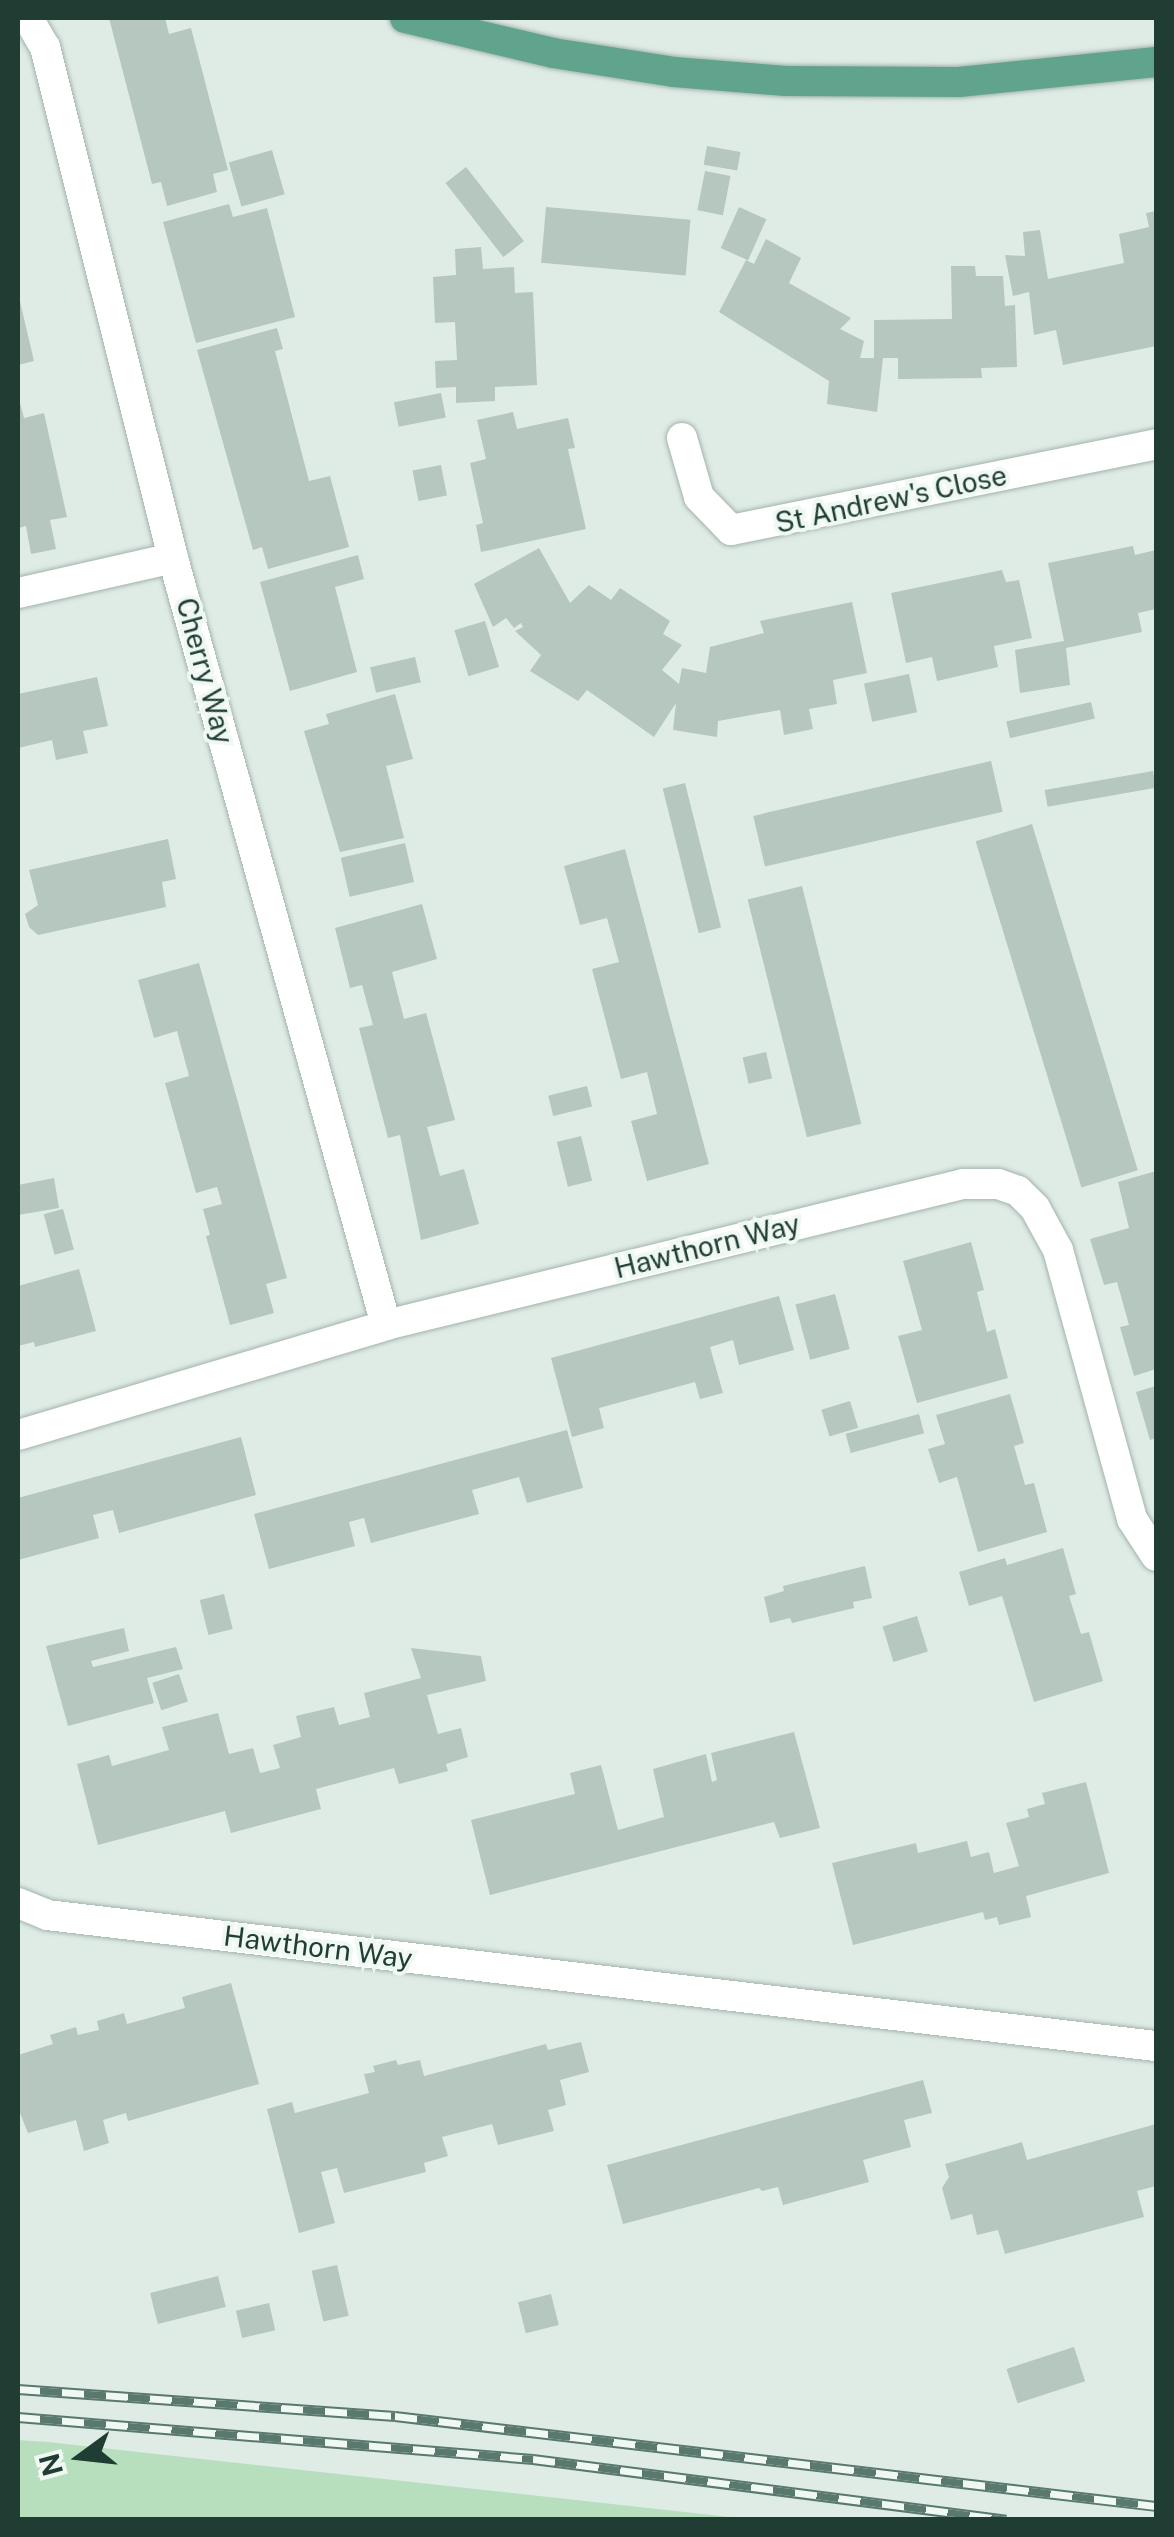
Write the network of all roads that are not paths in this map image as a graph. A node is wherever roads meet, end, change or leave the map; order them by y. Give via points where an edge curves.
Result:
1 (28, 18) edge
2 (405, 18) edge
3 (1156, 62) edge
4 (682, 438) dead end
5 (1156, 444) edge
6 (174, 558) junction
7 (18, 594) edge
8 (386, 1325) junction
9 (18, 1435) edge
10 (1156, 1556) edge
11 (18, 1903) edge
12 (1156, 2046) edge

1 - 6 street, Cherry Way via 45,47
2 - 3 main road via 554,53 786,81 959,82
4 - 5 street, St Andrew's Close via 699,497 731,530
6 - 7 street
6 - 8 street, Cherry Way
8 - 9 street, Hawthorn Way
8 - 10 street, Hawthorn Way via 963,1184 998,1184 1018,1191 1035,1208 1058,1250 1132,1520
11 - 12 street, Hawthorn Way via 67,1918

